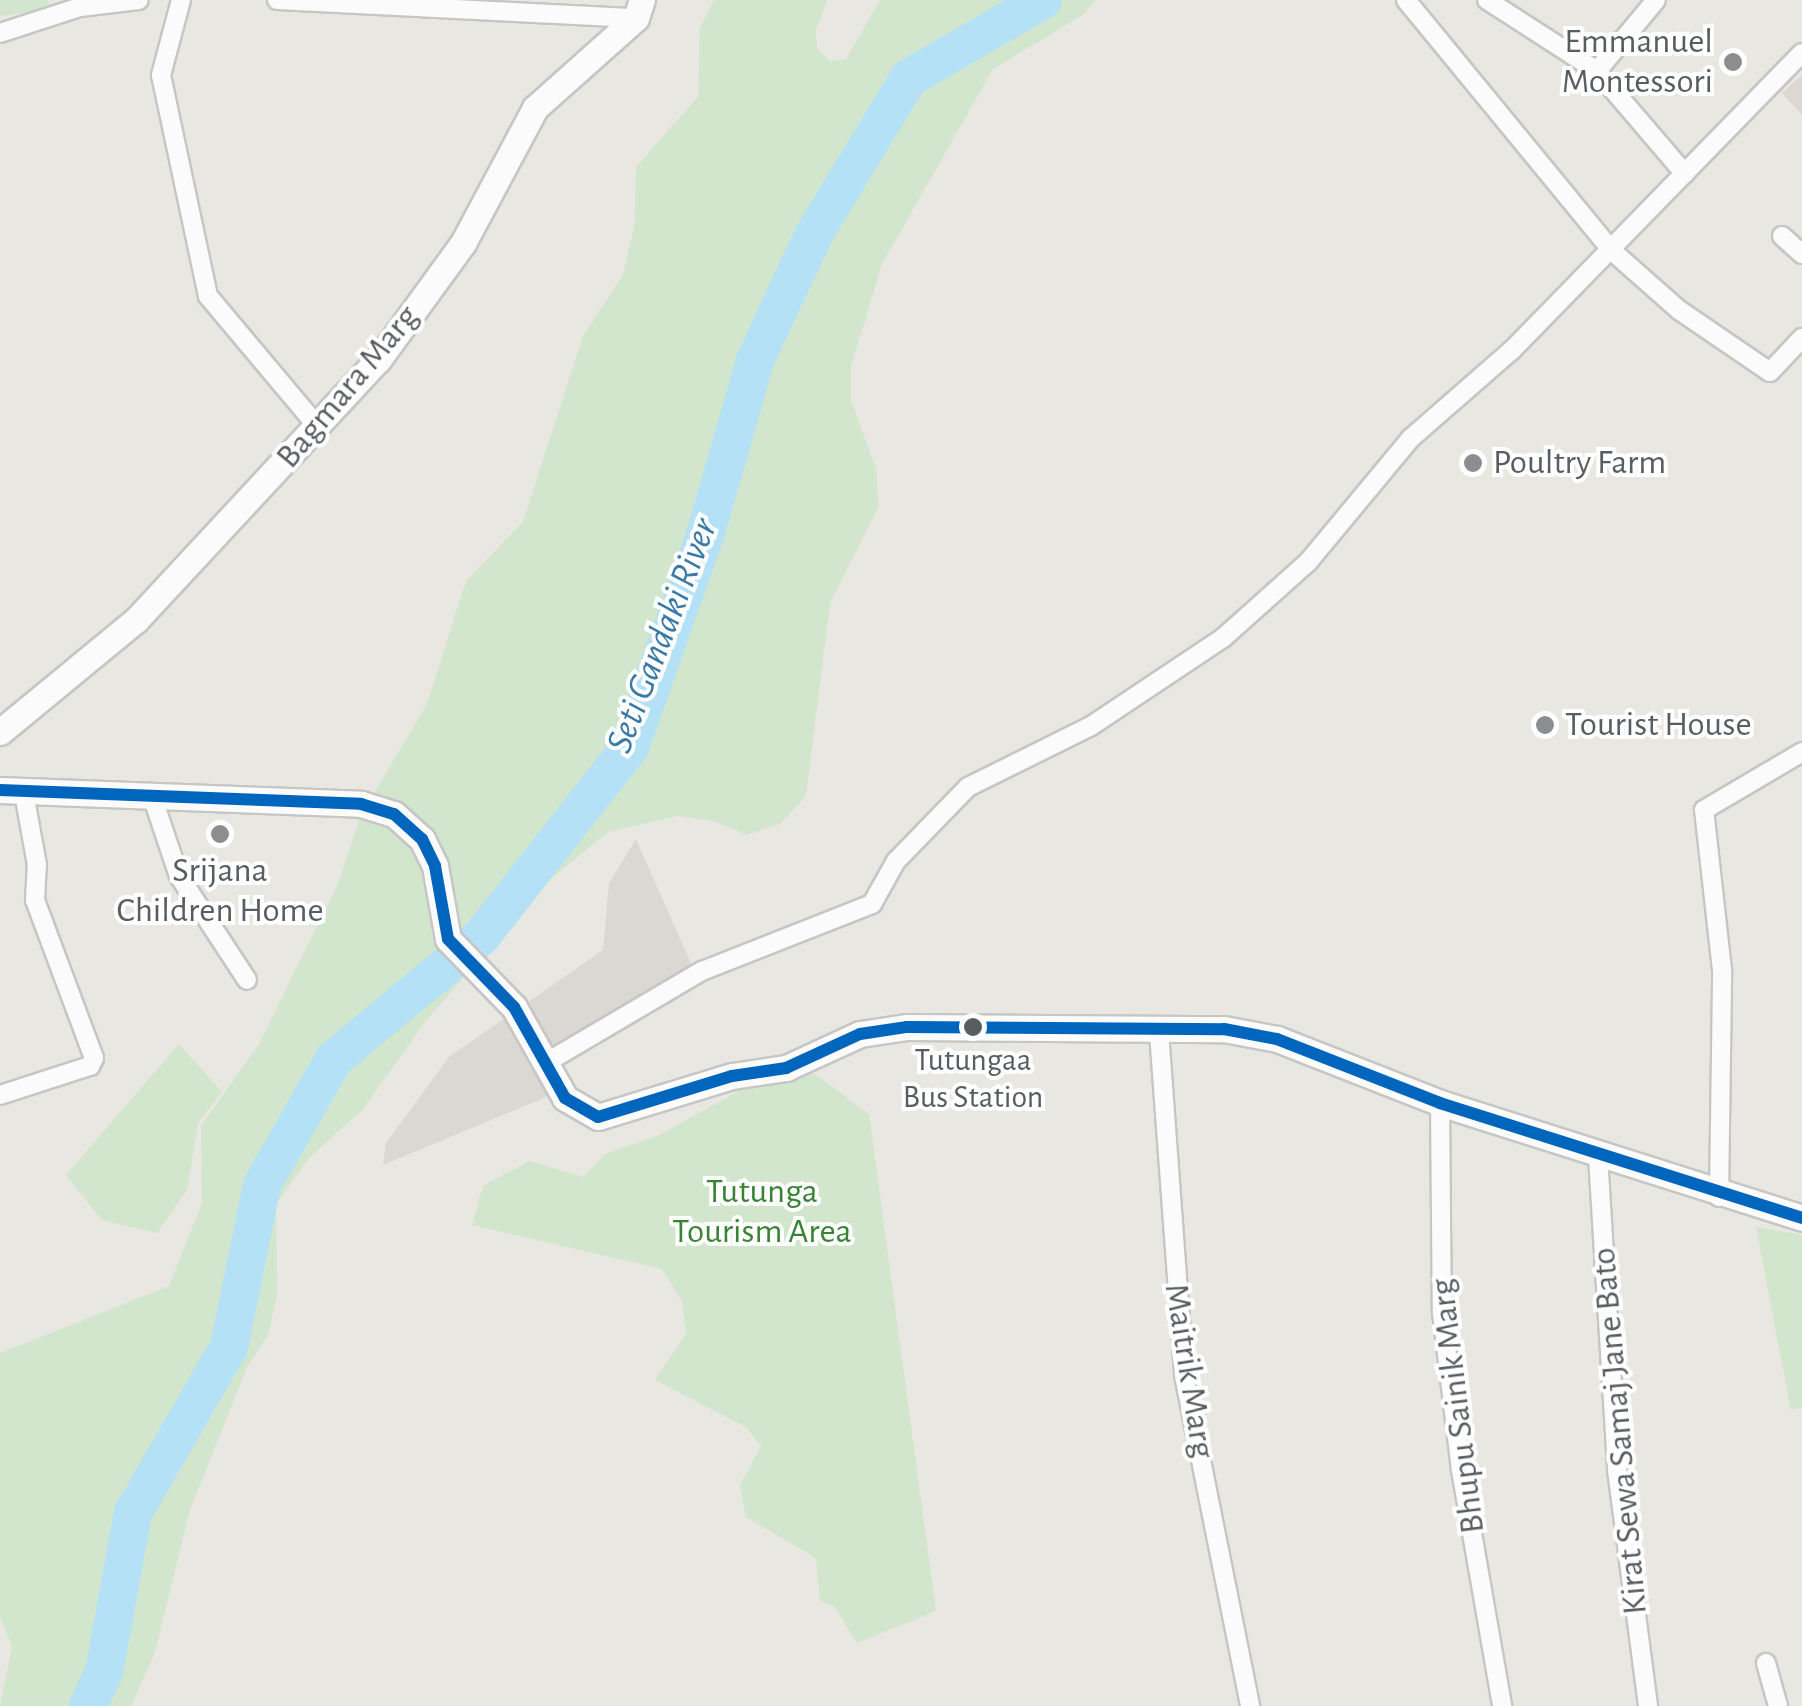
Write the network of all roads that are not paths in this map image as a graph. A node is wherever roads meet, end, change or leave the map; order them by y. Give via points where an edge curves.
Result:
1 (139, 0) edge
2 (181, 0) edge
3 (278, 0) edge
4 (1406, 0) edge
5 (1487, 0) edge
6 (1656, 0) edge
7 (105, 2) edge
8 (639, 9) edge
9 (0, 33) edge
10 (1802, 54) edge
11 (1597, 71) junction
12 (1685, 174) junction
13 (1782, 236) dead end
14 (1610, 250) junction
15 (1802, 254) edge
16 (1802, 338) edge
17 (318, 427) junction
18 (0, 732) edge
19 (1802, 752) edge
20 (11, 789) edge
21 (152, 796) junction
22 (247, 980) dead end
23 (1159, 1032) junction
24 (549, 1062) junction
25 (0, 1095) edge
26 (1440, 1103) junction
27 (1598, 1156) junction
28 (1719, 1196) junction
29 (1802, 1218) edge
30 (1766, 1663) dead end
31 (1250, 1706) edge
32 (1502, 1706) edge
33 (1648, 1706) edge
34 (1778, 1706) edge

1 - 7 street
2 - 17 street via 162,75 208,296
3 - 8 street
4 - 14 street
5 - 11 street
6 - 11 street
7 - 9 street
8 - 17 main road, Bagmara Marg via 536,108 463,243
10 - 12 street
11 - 12 street
12 - 14 street
13 - 15 street
14 - 16 street via 1678,310 1770,372
14 - 24 street via 1512,350 1411,438 1308,562 1223,638 1091,726 968,787 896,861 872,904 702,971
17 - 18 main road, Bagmara Marg via 136,620
19 - 28 street via 1704,810 1722,970
20 - 21 main road
20 - 25 street via 37,864 35,900 94,1058 90,1066
21 - 22 street via 179,876
21 - 24 main road via 361,804 394,814 422,838 435,866 448,938 514,1007
23 - 24 main road via 908,1027 860,1034 786,1068 732,1076 598,1117 565,1098
23 - 26 main road via 1224,1029 1277,1039
23 - 31 street, Maitrik Marg via 1184,1375
26 - 27 main road
26 - 32 street, Bhupu Sainik Marg via 1442,1314
27 - 28 main road
27 - 33 street, Kirat Sewa Samaj Jane Bato via 1617,1470
28 - 29 main road
30 - 34 street

